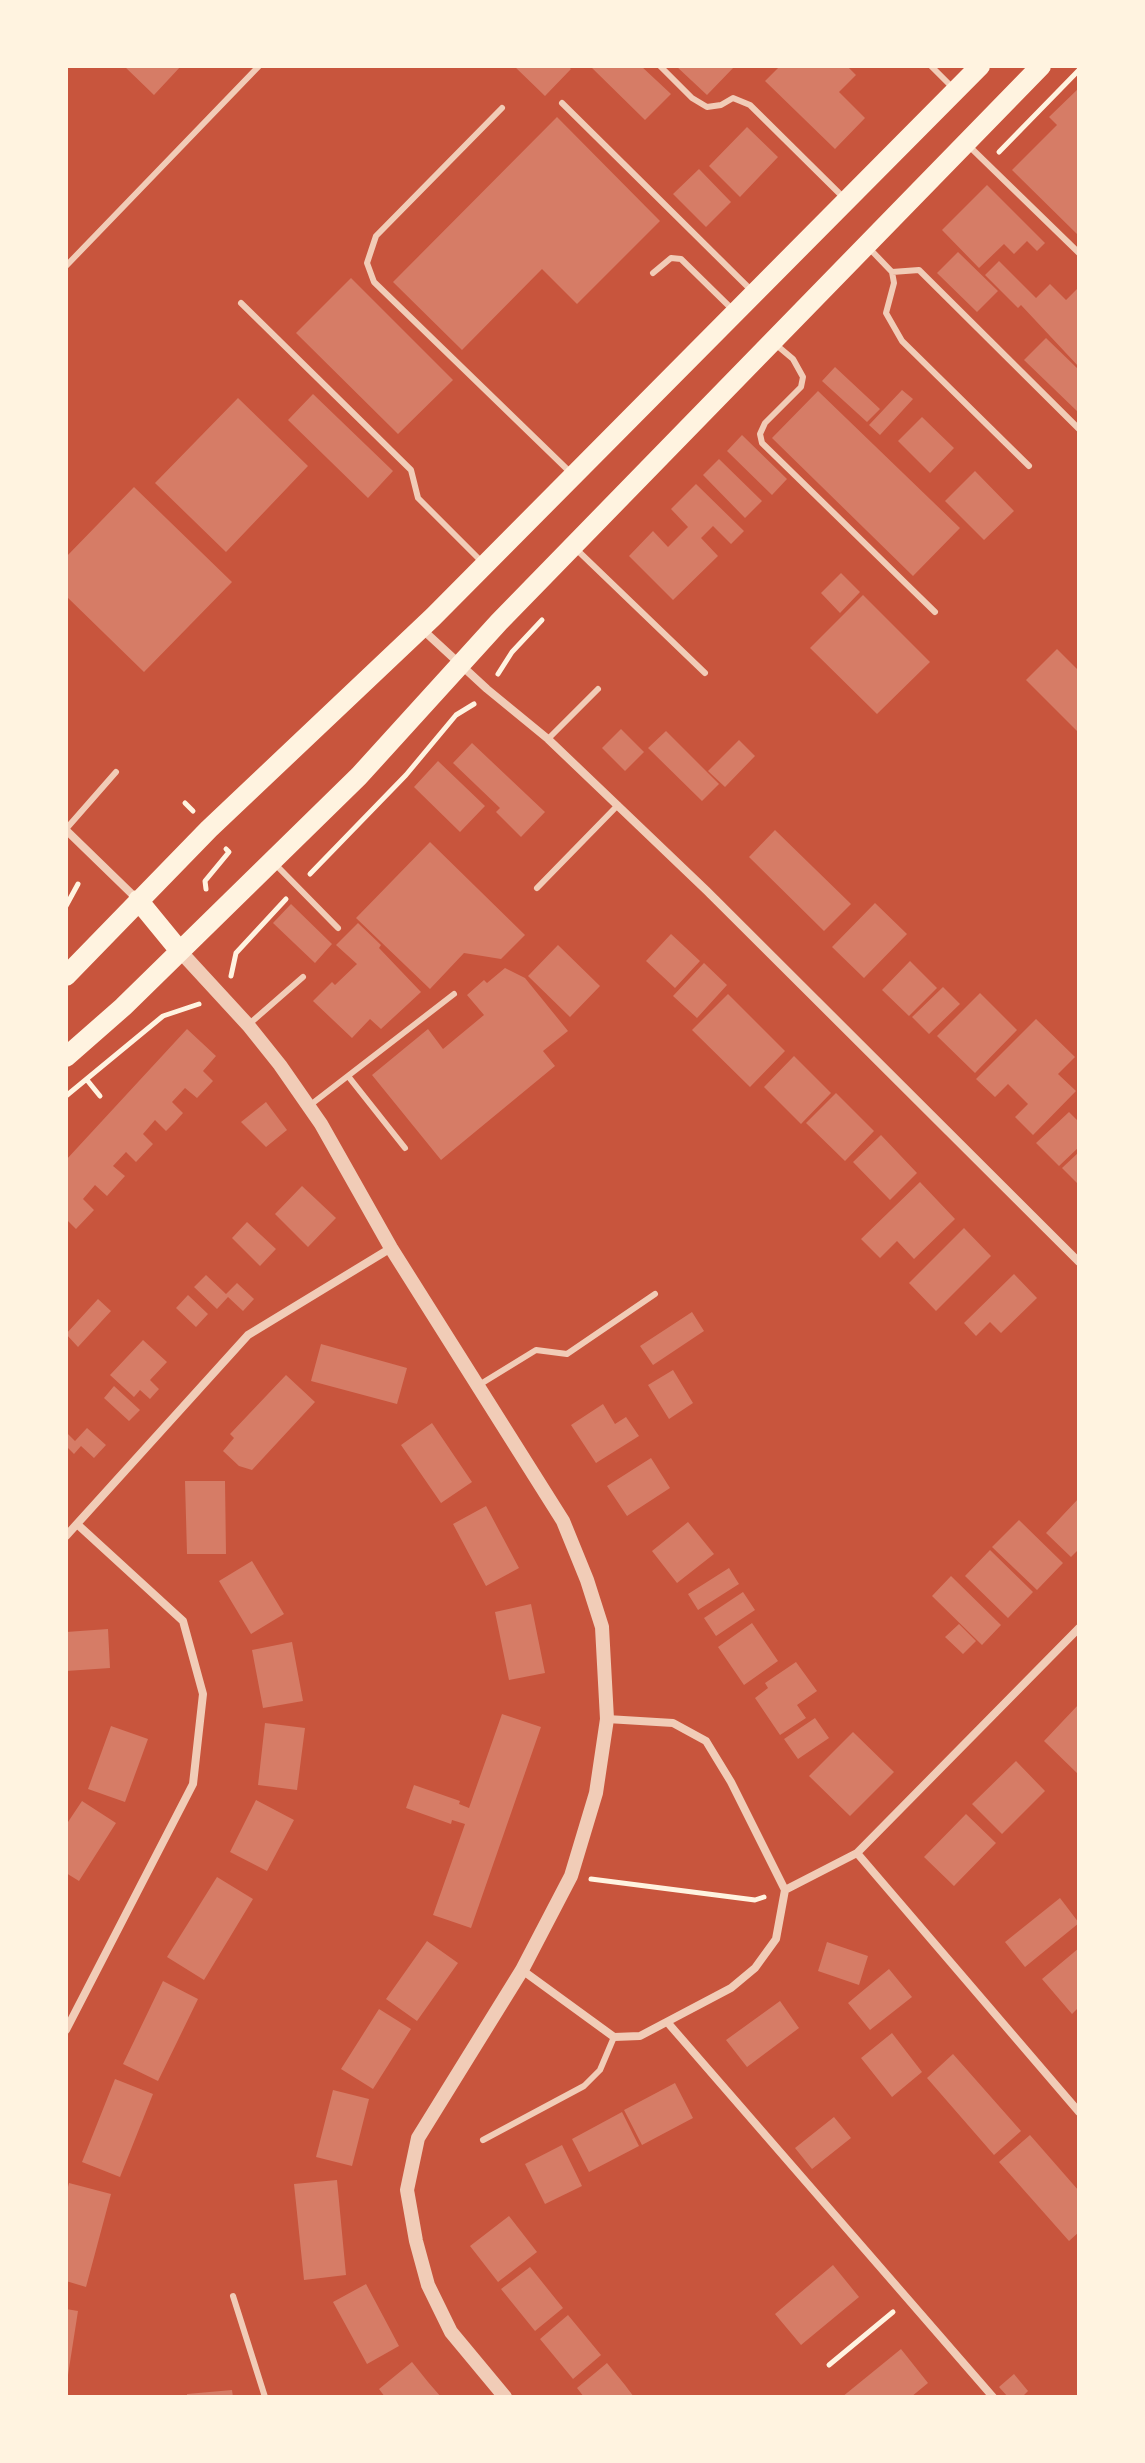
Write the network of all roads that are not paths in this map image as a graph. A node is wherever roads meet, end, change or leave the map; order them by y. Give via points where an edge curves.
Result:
1 (259, 66) edge
2 (660, 66) edge
3 (931, 66) edge
4 (980, 66) edge
5 (1041, 66) edge
6 (955, 91) junction
7 (562, 103) dead end
8 (502, 108) dead end
9 (965, 142) junction
10 (846, 201) junction
11 (865, 244) junction
12 (1079, 253) edge
13 (66, 266) edge
14 (892, 272) junction
15 (653, 273) dead end
16 (755, 293) junction
17 (241, 303) dead end
18 (736, 312) junction
19 (772, 340) junction
20 (1079, 429) edge
21 (1029, 466) dead end
22 (573, 475) junction
23 (574, 547) junction
24 (485, 564) junction
25 (935, 612) dead end
26 (421, 628) junction
27 (459, 665) junction
28 (705, 673) dead end
29 (598, 689) dead end
30 (548, 739) junction
31 (116, 772) dead end
32 (618, 805) junction
33 (66, 829) edge
34 (272, 861) junction
35 (537, 888) dead end
36 (138, 900) junction
37 (338, 928) dead end
38 (179, 950) junction
39 (66, 976) edge
40 (303, 977) dead end
41 (454, 994) dead end
42 (248, 1025) junction
43 (66, 1057) edge
44 (348, 1076) junction
45 (309, 1106) junction
46 (405, 1148) dead end
47 (391, 1248) junction
48 (1079, 1262) edge
49 (655, 1294) dead end
50 (478, 1385) junction
51 (77, 1524) junction
52 (66, 1536) edge
53 (1079, 1628) edge
54 (607, 1719) junction
55 (857, 1853) junction
56 (785, 1890) junction
57 (522, 1970) junction
58 (668, 2023) junction
59 (66, 2030) edge
60 (614, 2037) junction
61 (1079, 2112) edge
62 (483, 2140) dead end
63 (233, 2296) dead end
64 (265, 2397) edge
65 (505, 2397) edge
66 (993, 2397) edge

1 - 13 lane
2 - 10 lane via 707,107 733,98 750,105
3 - 6 lane
4 - 6 main road
5 - 9 main road
6 - 10 main road
7 - 16 lane
8 - 22 lane via 376,236 367,263 374,282
9 - 11 main road
9 - 12 lane
10 - 16 main road
11 - 14 lane
11 - 19 main road
14 - 20 lane via 919,270
14 - 21 lane via 886,313 902,341
15 - 18 lane via 671,258 681,259
16 - 18 main road
17 - 24 lane via 411,470 418,498
18 - 22 main road
19 - 23 main road
19 - 25 lane via 803,377 801,387 765,423 762,443
22 - 24 main road
23 - 27 main road
23 - 28 lane
24 - 26 main road
26 - 27 street
26 - 36 main road
27 - 30 street
27 - 34 main road via 359,776
29 - 30 lane
30 - 32 street
31 - 33 lane
32 - 35 lane
32 - 48 street
33 - 36 street
34 - 37 lane
34 - 38 main road
36 - 38 main road
36 - 39 main road
38 - 42 street
38 - 43 main road
40 - 42 lane
41 - 44 lane
42 - 45 street
44 - 45 lane
44 - 46 lane
45 - 47 street
47 - 50 street
47 - 51 street via 248,1335
49 - 50 lane via 567,1354 536,1350
50 - 54 street via 563,1521 587,1580 602,1627
51 - 52 street
51 - 59 street via 183,1621 203,1694 193,1784
53 - 55 street
54 - 56 street via 673,1723 706,1741
54 - 57 street via 596,1793 571,1876
55 - 56 street
55 - 61 street
56 - 58 street via 776,1939 755,1968 731,1988
57 - 60 street
57 - 65 street via 418,2138 407,2190 428,2285 451,2332
58 - 60 street via 640,2036
58 - 66 street
60 - 62 lane via 600,2070 584,2086
63 - 64 lane

